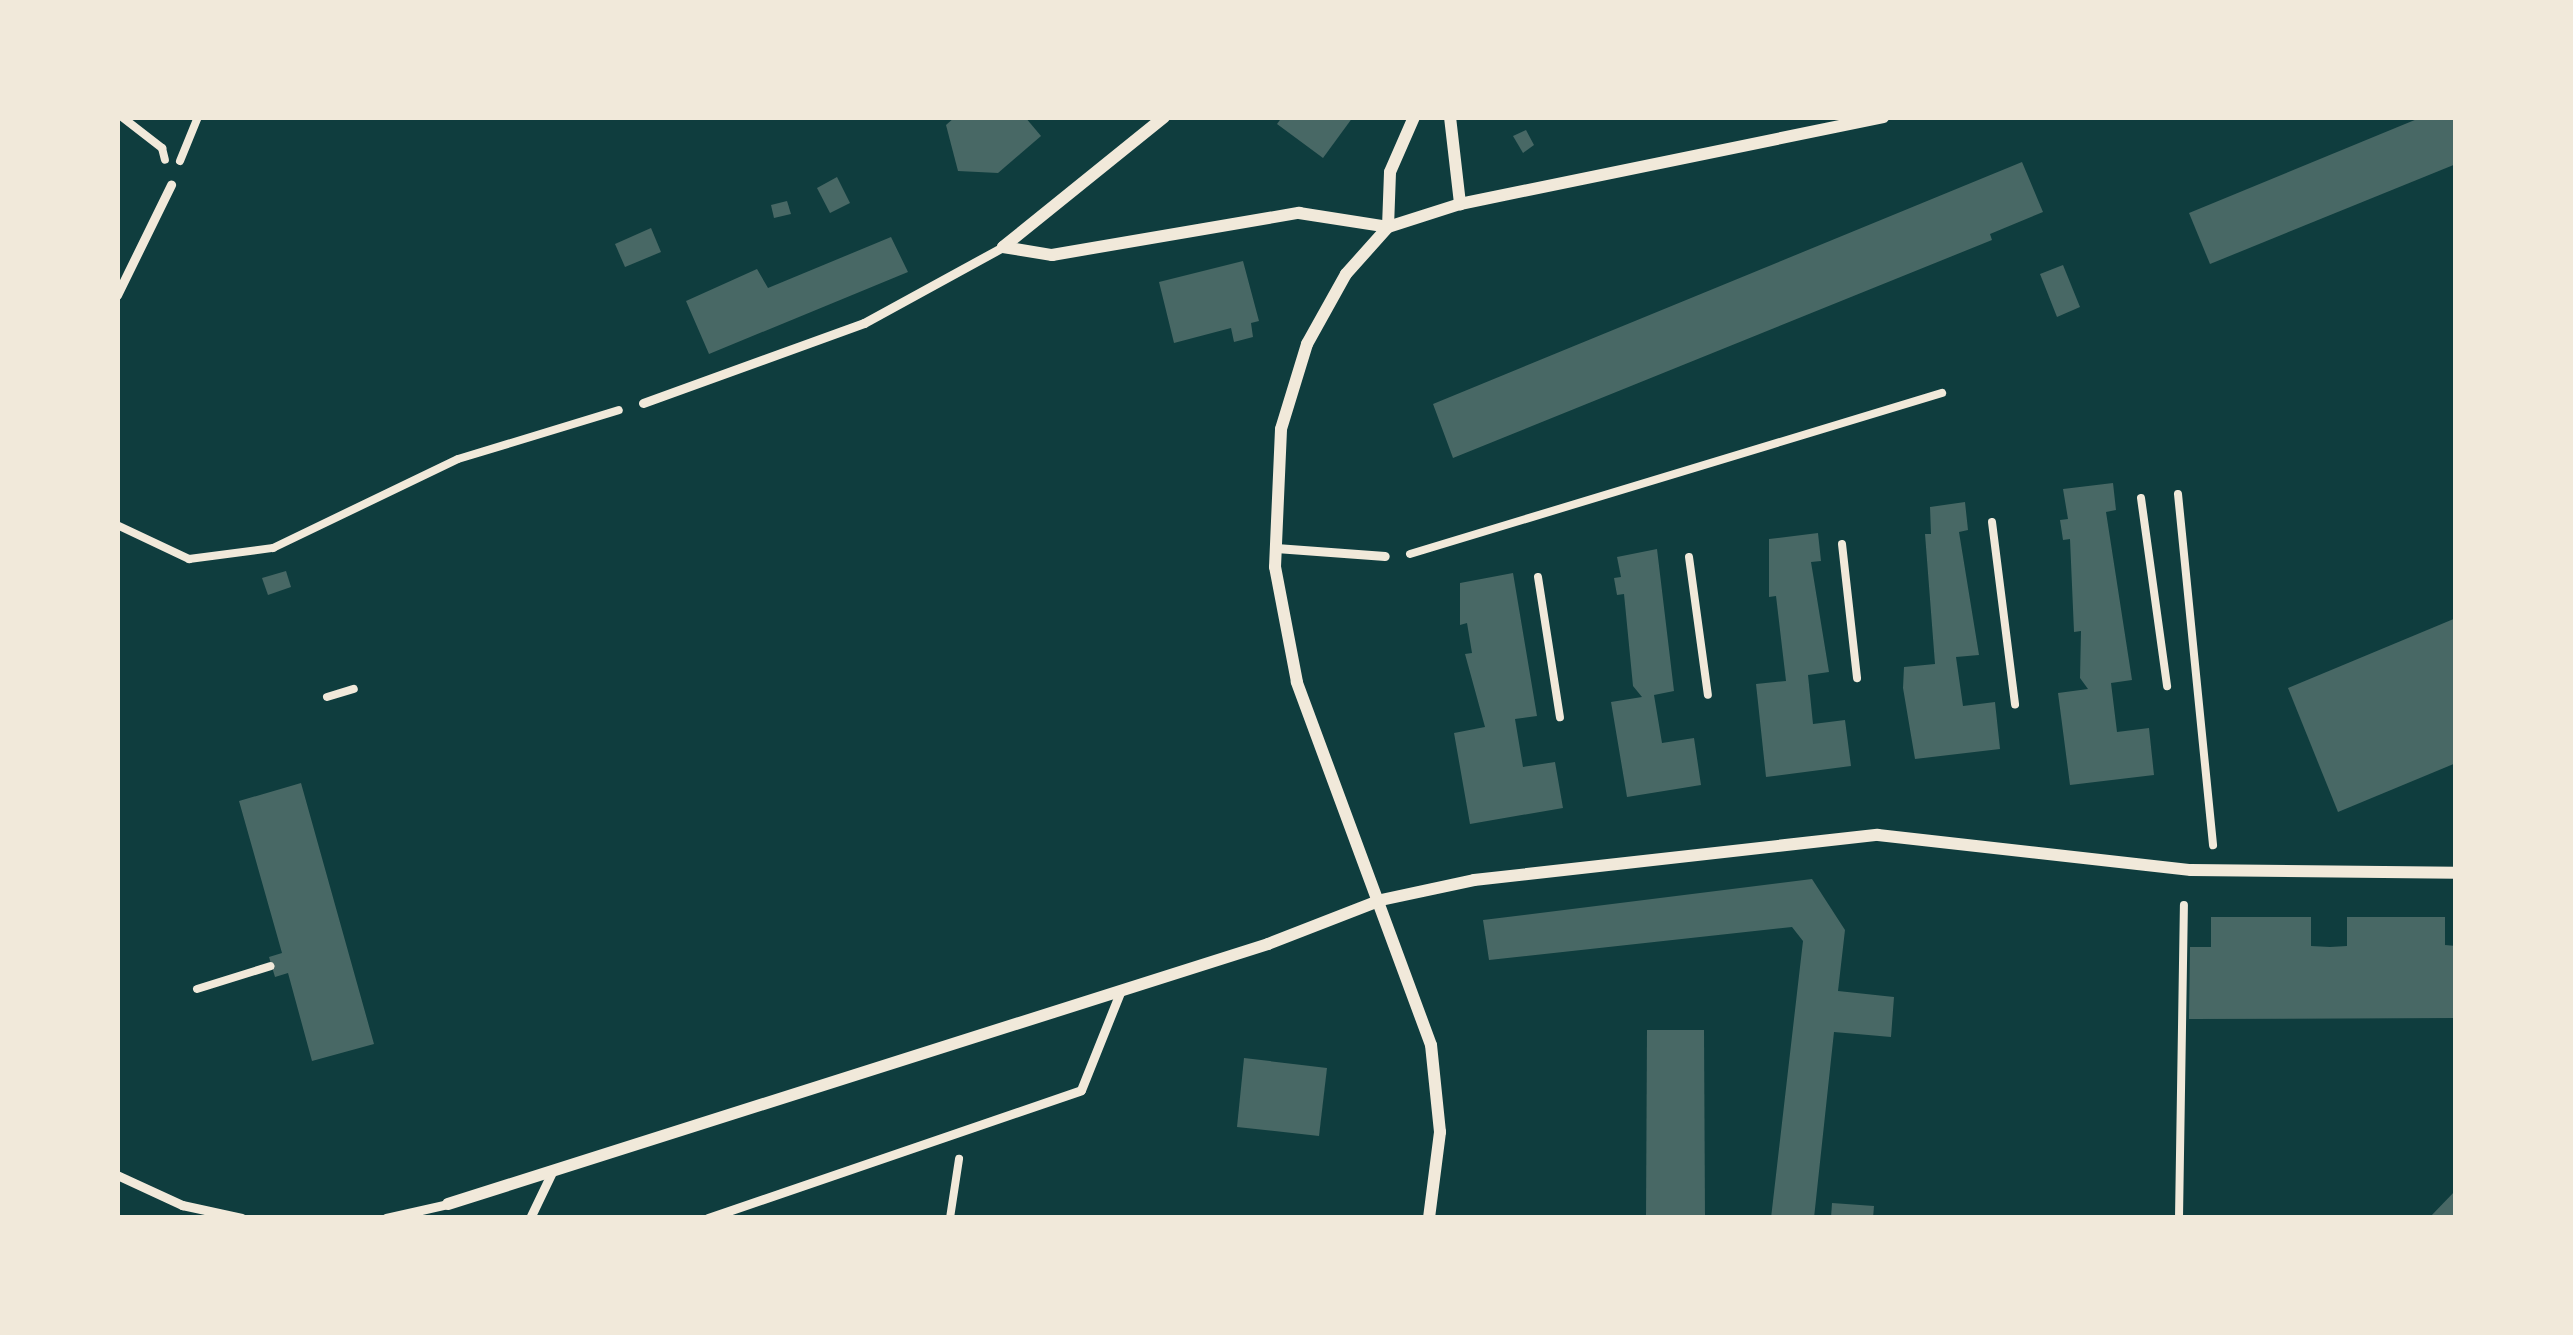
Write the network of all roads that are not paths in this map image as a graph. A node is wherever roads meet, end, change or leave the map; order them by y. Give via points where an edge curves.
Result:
1 (1164, 117) edge
2 (1414, 117) edge
3 (1450, 117) edge
4 (1883, 117) edge
5 (171, 185) road end
6 (1460, 204) junction
7 (1388, 227) junction
8 (1004, 247) junction
9 (117, 295) edge
10 (643, 403) road end
11 (1276, 548) junction
12 (1385, 556) road end
13 (2456, 873) edge
14 (1381, 900) junction
15 (1121, 990) junction
16 (553, 1170) junction
17 (117, 1175) edge
18 (448, 1204) joint
19 (242, 1218) edge
20 (386, 1218) edge
21 (530, 1218) edge
22 (708, 1218) edge
23 (1429, 1218) edge

1 - 8 street
2 - 7 street via 1390,172
3 - 6 street
4 - 6 street
5 - 9 lane
6 - 7 street
7 - 8 street via 1299,213 1052,255
7 - 11 street via 1346,274 1307,344 1281,429
8 - 10 lane via 864,323
11 - 12 lane
11 - 14 street via 1297,682
13 - 14 street via 2191,870 1878,835 1474,880
14 - 15 street
14 - 23 street via 1431,1045 1439,1132
15 - 16 street
15 - 22 lane via 1081,1090
16 - 18 street
16 - 21 lane
17 - 19 lane via 182,1204
18 - 20 lane

